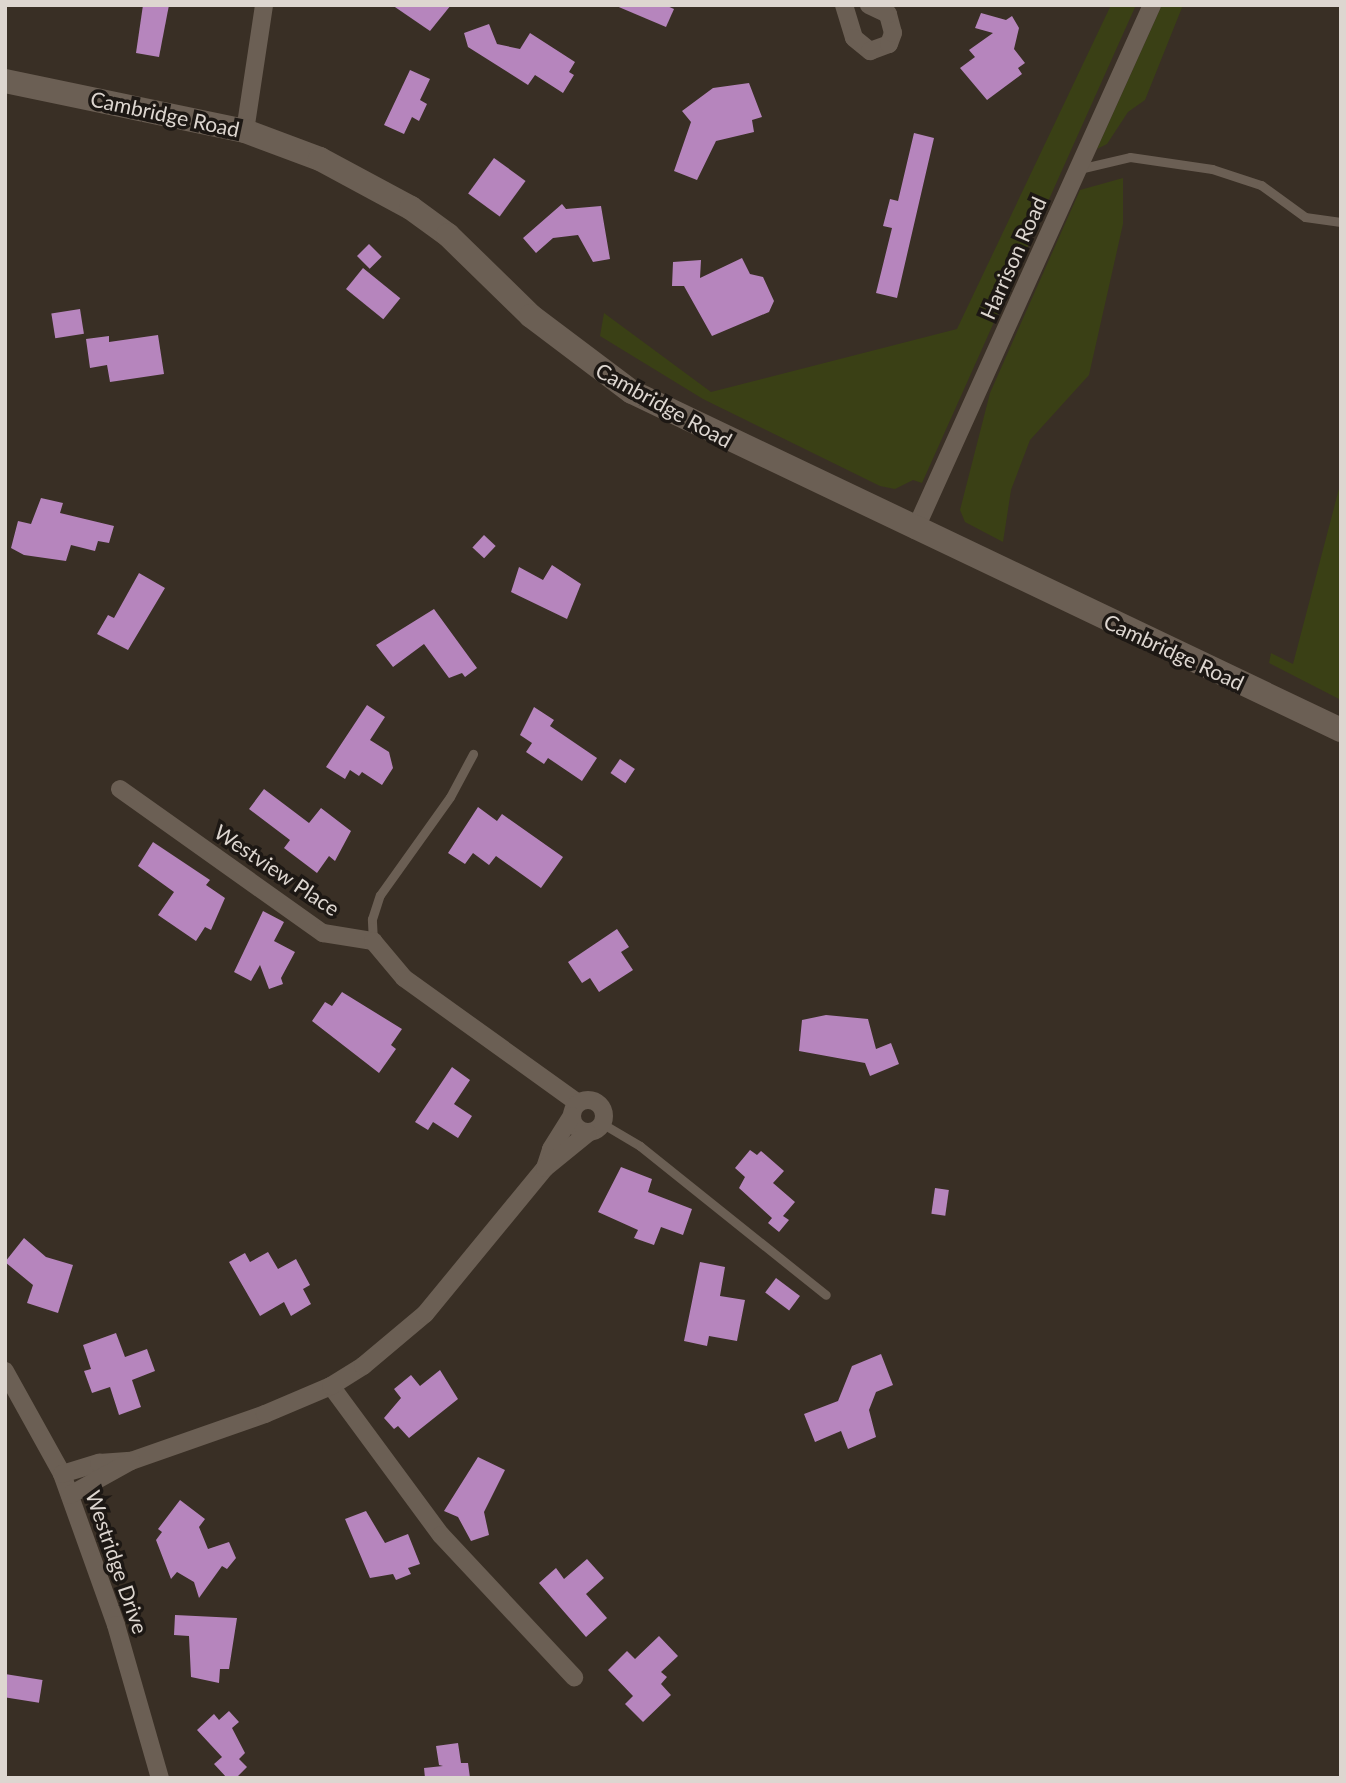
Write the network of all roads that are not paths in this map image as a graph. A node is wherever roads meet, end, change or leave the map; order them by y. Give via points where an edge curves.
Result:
1 (264, 5) edge
2 (844, 5) edge
3 (869, 5) edge
4 (1152, 5) edge
5 (5, 81) edge
6 (245, 131) junction
7 (1078, 169) junction
8 (1341, 222) edge
9 (915, 530) junction
10 (1341, 730) edge
11 (473, 754) dead end
12 (120, 789) dead end
13 (373, 941) junction
14 (575, 1110) junction
15 (595, 1128) junction
16 (545, 1168) junction
17 (826, 1295) dead end
18 (5, 1371) edge
19 (331, 1386) junction
20 (131, 1461) junction
21 (62, 1474) junction
22 (70, 1495) junction
23 (574, 1677) dead end
24 (160, 1778) edge

1 - 6 street
2 - 3 street via 855,38 870,51 889,44 893,33 888,14
4 - 7 street, Harrison Road
5 - 6 main road, Cambridge Road
6 - 9 main road, Cambridge Road via 320,159 411,208 448,235 549,331 632,392
7 - 8 lane via 1130,157 1212,169 1261,186 1306,217
7 - 9 street, Harrison Road
9 - 10 main road, Cambridge Road
11 - 13 lane via 467,771 380,895 372,919
12 - 13 street, Westview Place via 323,933
13 - 14 street via 404,978
14 - 15 street via 578,1129
14 - 15 street via 588,1100 598,1104 604,1113
14 - 16 street
15 - 16 street
15 - 17 lane via 640,1146
16 - 19 street via 425,1314
18 - 21 street, Westridge Drive
19 - 20 street
19 - 23 street via 441,1535
20 - 21 street via 99,1463
20 - 22 street
21 - 22 street, Westridge Drive
22 - 24 street, Westridge Drive via 116,1625

